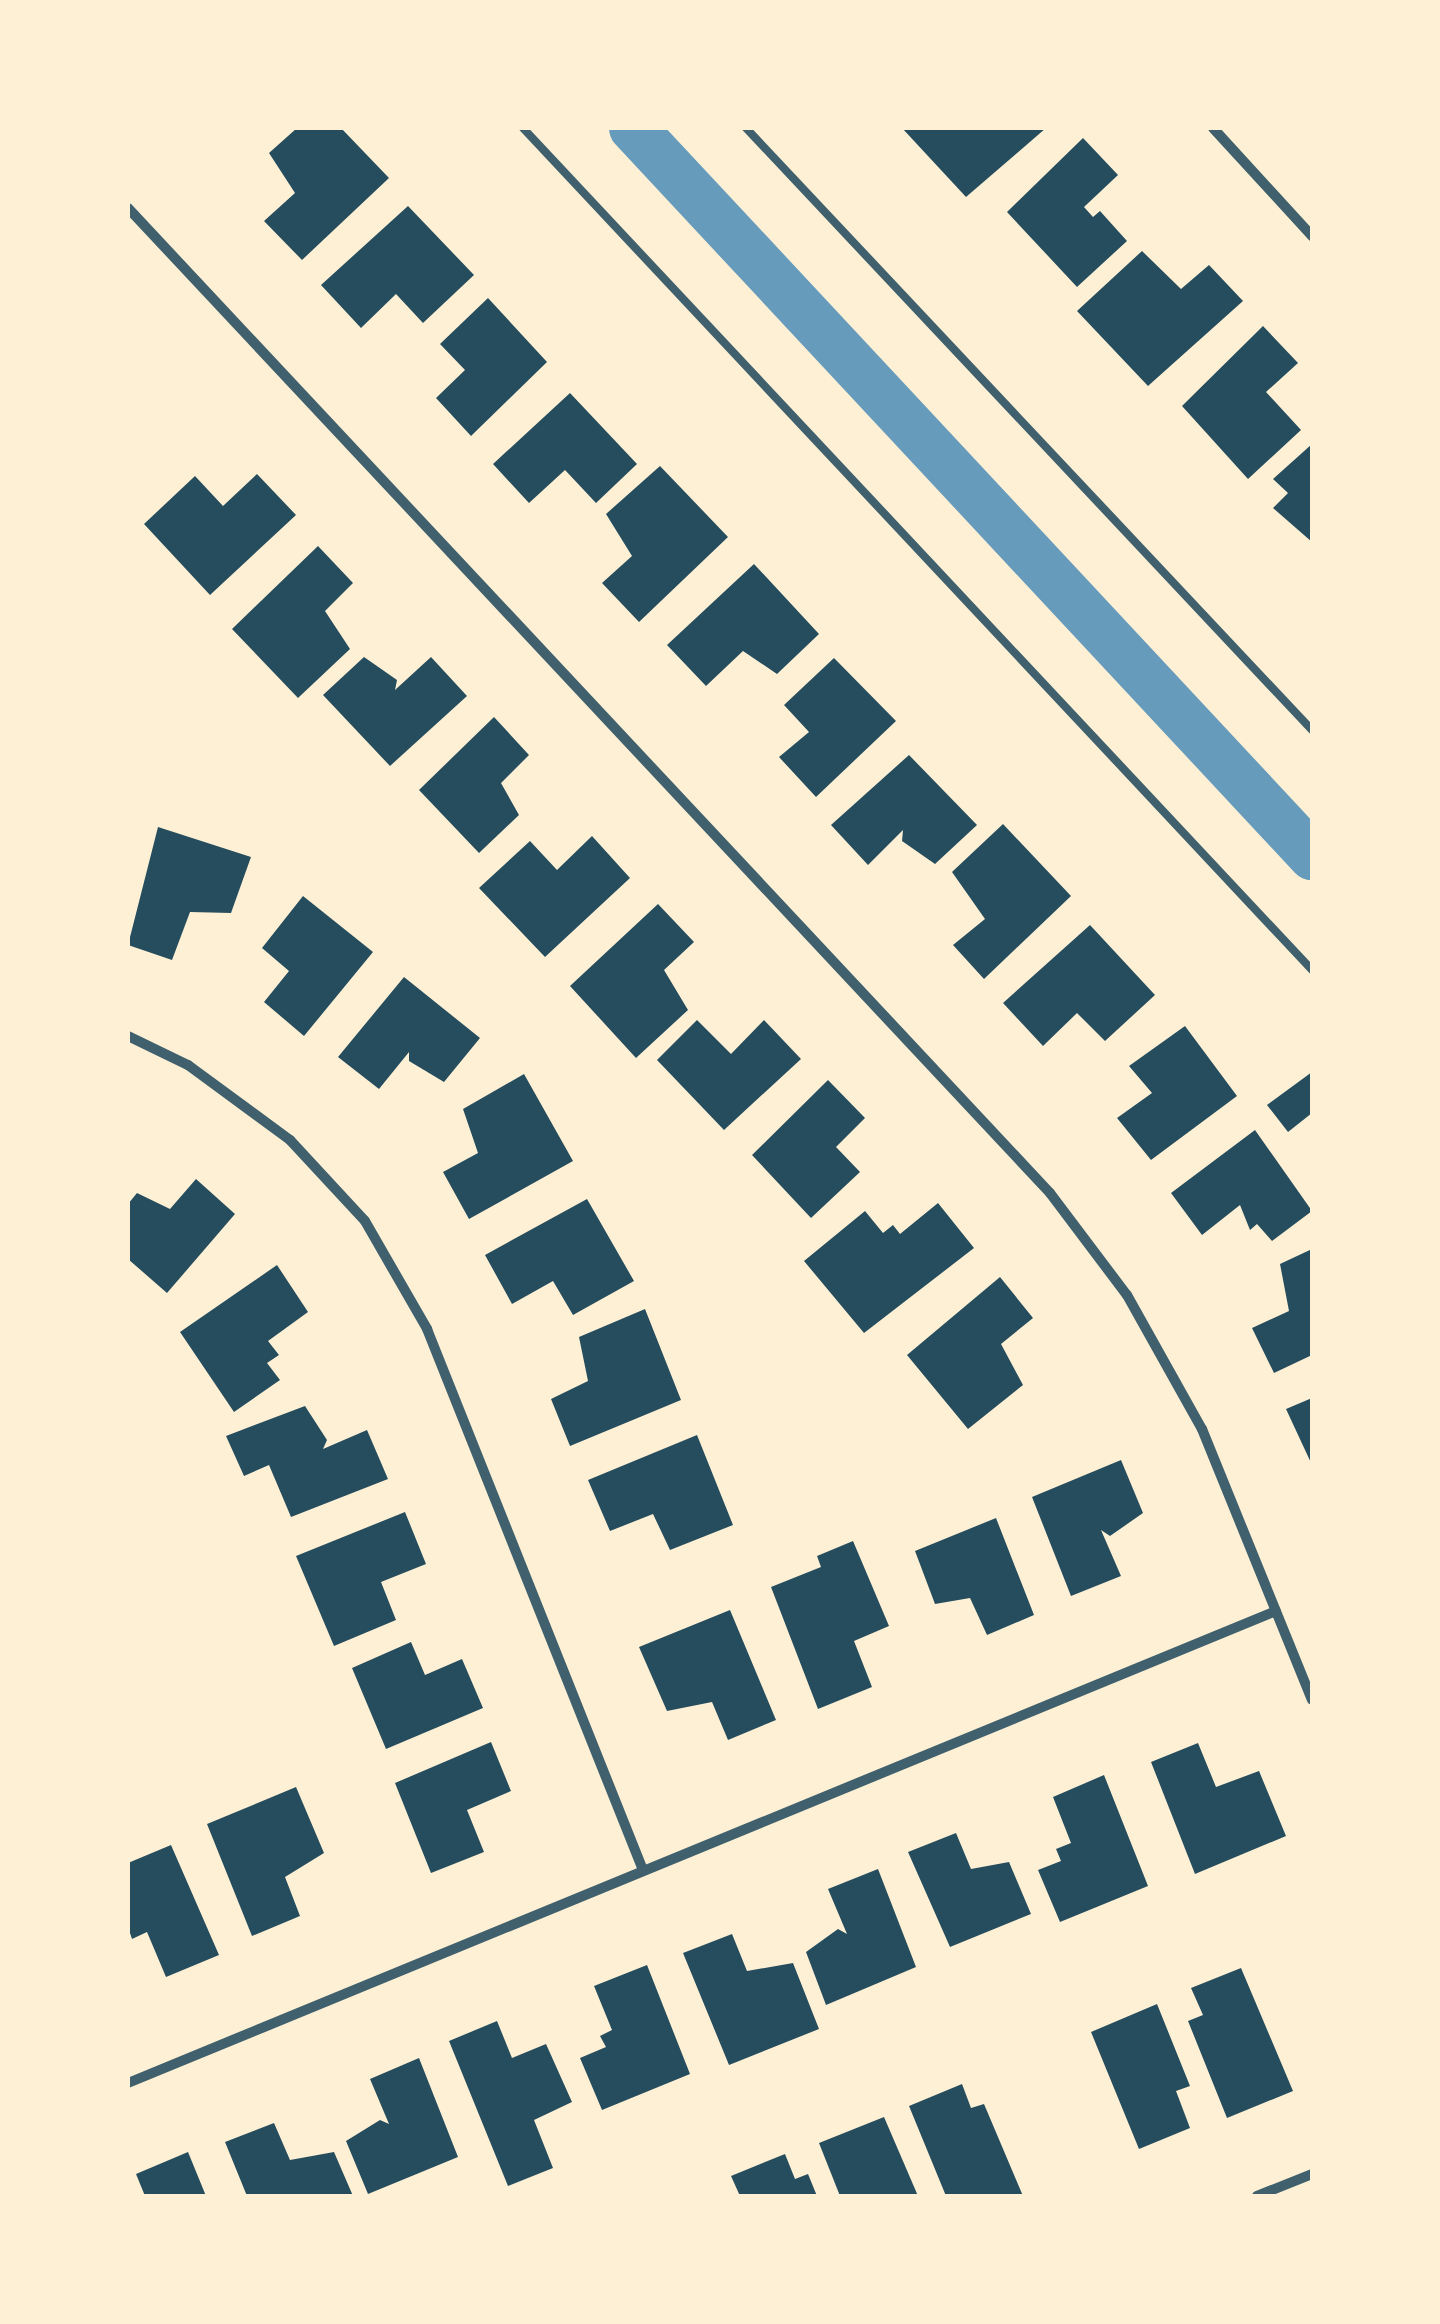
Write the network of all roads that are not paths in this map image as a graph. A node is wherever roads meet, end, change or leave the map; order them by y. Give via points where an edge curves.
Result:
1 (523, 128) edge
2 (746, 128) edge
3 (1212, 128) edge
4 (128, 208) edge
5 (1312, 236) edge
6 (1312, 730) edge
7 (1312, 970) edge
8 (128, 1036) edge
9 (1276, 1610) junction
10 (1312, 1700) edge
11 (643, 1870) junction
12 (128, 2083) edge
13 (1312, 2174) edge
14 (1257, 2196) edge

1 - 7 lane
2 - 6 lane
3 - 5 street
4 - 9 street via 1050,1193 1160,1351
8 - 11 street via 188,1066 290,1140 365,1221 427,1329
9 - 10 street
9 - 11 street
11 - 12 street
13 - 14 street

